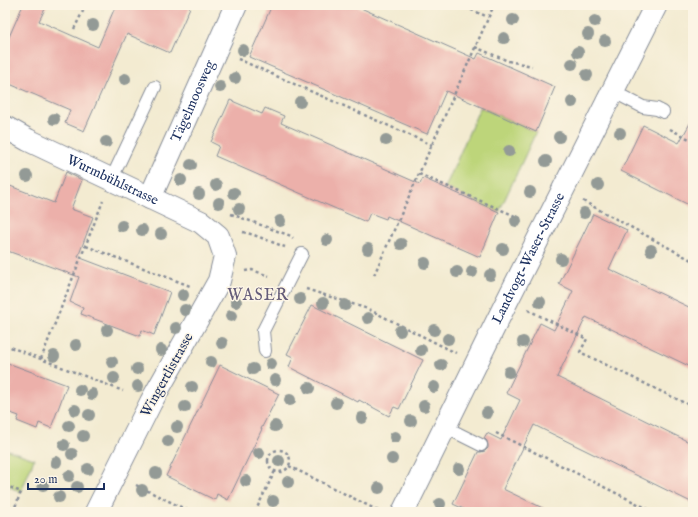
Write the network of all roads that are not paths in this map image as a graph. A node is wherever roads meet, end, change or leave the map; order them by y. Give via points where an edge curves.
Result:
1 (236, 5) edge
2 (656, 5) edge
3 (155, 87) dead end
4 (612, 91) junction
5 (663, 112) dead end
6 (5, 127) edge
7 (111, 180) junction
8 (150, 198) junction
9 (218, 236) joint
10 (302, 254) road end
11 (265, 351) dead end
12 (445, 427) junction
13 (481, 445) dead end
14 (96, 512) edge
15 (403, 512) edge

1 - 8 street, Tägelmoosweg
2 - 4 street, Landvogt-Waser-Strasse
3 - 7 lane
4 - 5 lane via 643,107
4 - 12 street, Landvogt-Waser-Strasse
6 - 7 street, Wurmbühlstrasse
7 - 8 street, Wurmbühlstrasse
8 - 9 street, Wurmbühlstrasse via 201,222
9 - 14 street, Wingertlistrasse via 225,256 219,281 151,402
10 - 11 lane via 263,331
12 - 13 lane
12 - 15 street, Landvogt-Waser-Strasse

